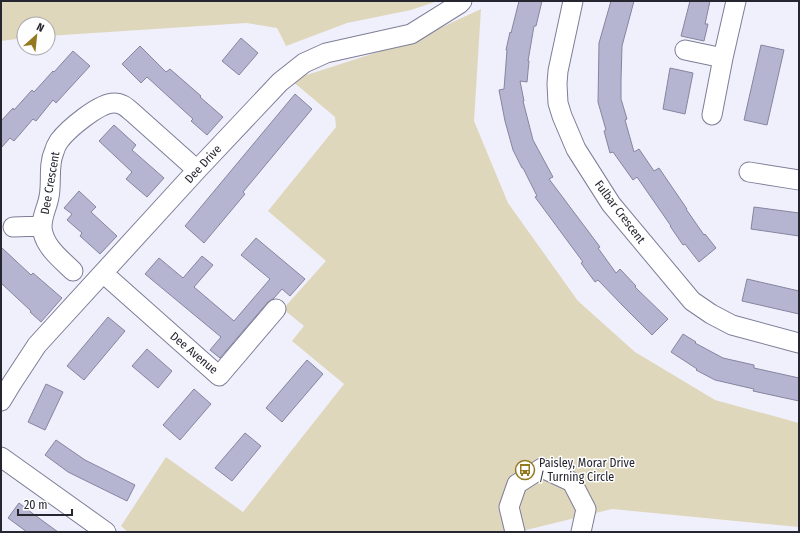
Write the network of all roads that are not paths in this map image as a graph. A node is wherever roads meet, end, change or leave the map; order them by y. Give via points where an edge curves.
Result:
1 (573, 1) edge
2 (736, 1) edge
3 (460, 2) edge
4 (685, 50) dead end
5 (723, 58) junction
6 (712, 115) dead end
7 (197, 170) junction
8 (749, 172) dead end
9 (799, 180) edge
10 (42, 226) junction
11 (13, 228) dead end
12 (73, 271) dead end
13 (103, 273) junction
14 (276, 309) dead end
15 (799, 343) edge
16 (6, 380) edge
17 (1, 401) edge
18 (1, 457) edge
19 (106, 532) edge
20 (515, 532) edge
21 (582, 532) edge

1 - 15 street, Fulbar Crescent via 556,84 558,103 576,149 611,204 692,301 732,326
2 - 5 street
3 - 7 street, Dee Drive via 412,34 326,52 304,63 280,82
4 - 5 street
5 - 6 street
7 - 10 street, Dee Crescent via 122,104 104,105 66,133 53,153 51,190
7 - 13 street, Dee Drive
8 - 9 street
10 - 11 street
10 - 12 street, Dee Crescent via 42,233 48,245
13 - 14 street, Dee Avenue via 220,376
13 - 16 street, Dee Drive
16 - 17 street, Dee Drive
18 - 19 street
20 - 21 street via 509,507 517,484 542,468 572,482 586,509

